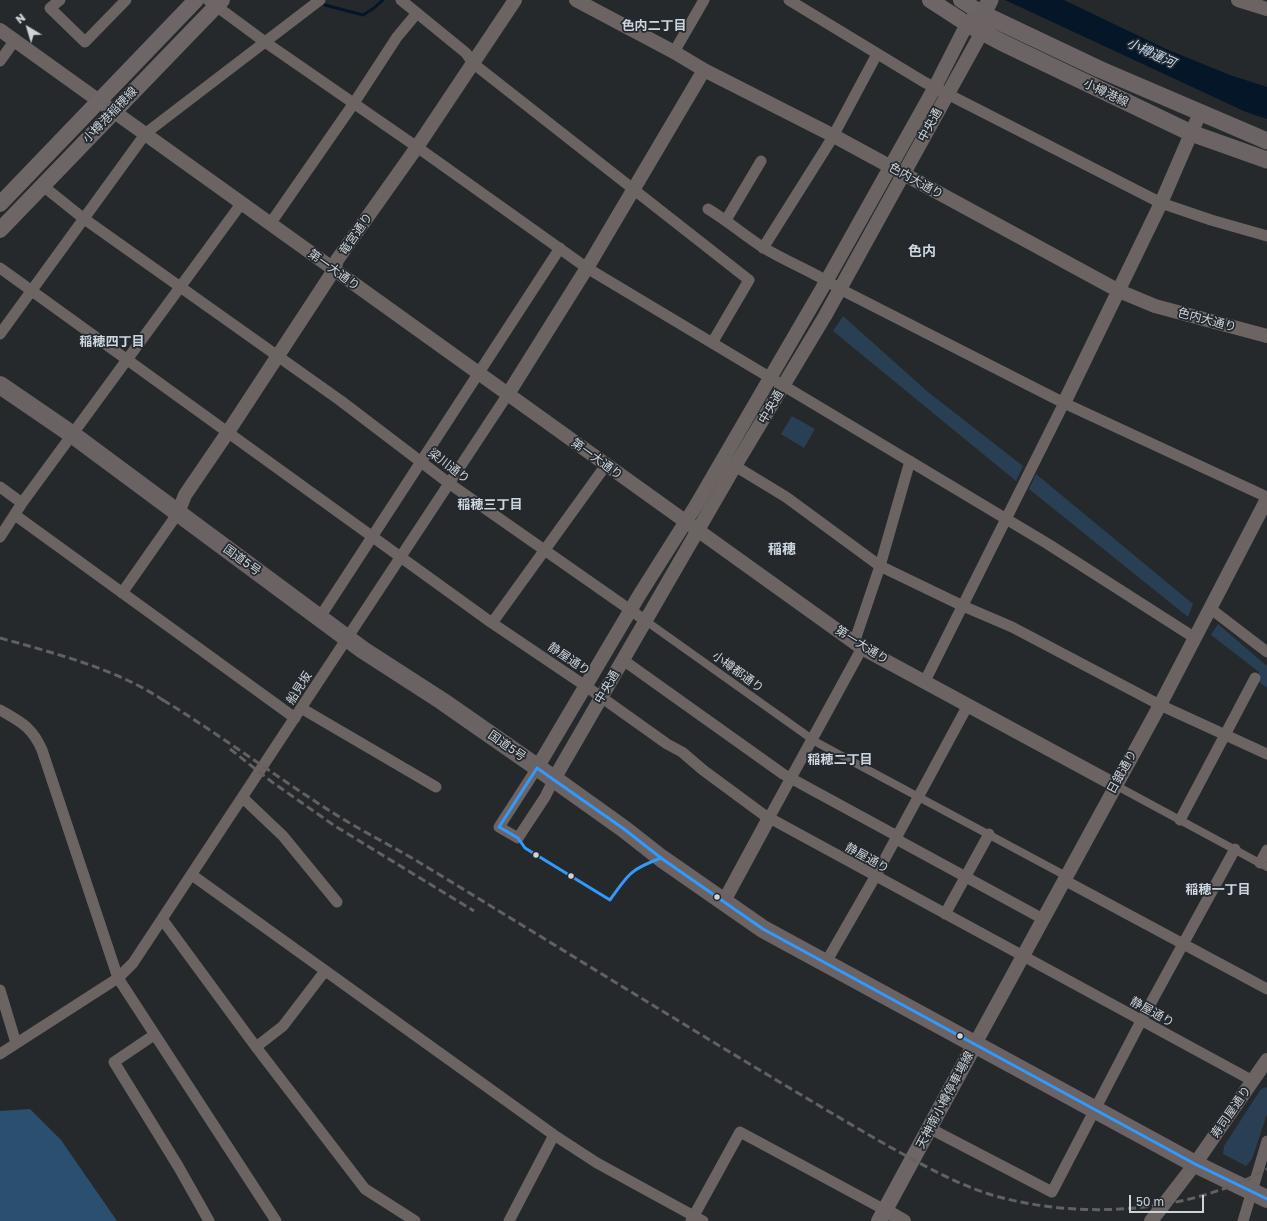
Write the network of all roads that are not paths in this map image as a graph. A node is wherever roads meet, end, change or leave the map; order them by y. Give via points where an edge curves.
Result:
1 (60, 0) edge
2 (126, 0) edge
3 (196, 0) edge
4 (320, 0) edge
5 (401, 0) edge
6 (515, 0) edge
7 (576, 0) edge
8 (704, 0) edge
9 (789, 0) edge
10 (930, 0) edge
11 (961, 0) edge
12 (1238, 0) edge
13 (215, 2) edge
14 (987, 7) edge
15 (1267, 9) edge
16 (416, 13) junction
17 (967, 24) junction
18 (0, 30) edge
19 (982, 32) junction
20 (15, 40) junction
21 (265, 42) junction
22 (674, 52) junction
23 (877, 54) junction
24 (0, 61) edge
25 (473, 63) junction
26 (704, 70) junction
27 (935, 87) junction
28 (948, 94) junction
29 (100, 100) junction
30 (354, 103) junction
31 (114, 110) junction
32 (1200, 113) junction
33 (146, 133) junction
34 (1191, 133) junction
35 (834, 136) junction
36 (1267, 141) edge
37 (417, 147) junction
38 (1267, 160) edge
39 (761, 161) dead end
40 (890, 167) junction
41 (903, 175) junction
42 (43, 186) junction
43 (632, 190) junction
44 (1161, 203) junction
45 (0, 204) edge
46 (241, 204) junction
47 (708, 209) dead end
48 (83, 218) junction
49 (726, 220) junction
50 (270, 224) junction
51 (0, 230) edge
52 (1267, 236) edge
53 (560, 248) junction
54 (763, 248) junction
55 (0, 268) edge
56 (587, 268) junction
57 (334, 270) junction
58 (827, 280) junction
59 (181, 286) junction
60 (840, 289) junction
61 (32, 291) junction
62 (1119, 291) junction
63 (0, 334) edge
64 (1267, 336) edge
65 (712, 343) junction
66 (278, 356) junction
67 (128, 360) junction
68 (479, 374) junction
69 (770, 378) junction
70 (0, 385) edge
71 (784, 386) junction
72 (508, 394) junction
73 (1064, 403) junction
74 (228, 432) junction
75 (73, 435) junction
76 (910, 461) junction
77 (421, 462) junction
78 (606, 465) junction
79 (735, 466) junction
80 (450, 484) junction
81 (0, 486) edge
82 (1267, 498) edge
83 (22, 503) junction
84 (178, 513) junction
85 (15, 515) junction
86 (1006, 519) junction
87 (685, 522) junction
88 (698, 531) junction
89 (373, 536) junction
90 (0, 537) edge
91 (543, 549) junction
92 (400, 556) junction
93 (880, 566) junction
94 (122, 593) junction
95 (963, 606) junction
96 (632, 609) junction
97 (1211, 609) junction
98 (320, 617) junction
99 (646, 620) junction
100 (492, 622) junction
101 (346, 638) junction
102 (1195, 638) junction
103 (858, 645) junction
104 (1267, 652) edge
105 (624, 660) junction
106 (1255, 678) dead end
107 (925, 681) junction
108 (587, 686) junction
109 (602, 698) junction
110 (968, 705) junction
111 (1160, 705) junction
112 (302, 708) junction
113 (0, 710) edge
114 (295, 718) junction
115 (1224, 734) junction
116 (814, 740) junction
117 (1267, 754) edge
118 (537, 768) junction
119 (554, 779) junction
120 (791, 779) junction
121 (1115, 785) junction
122 (436, 787) dead end
123 (246, 794) junction
124 (919, 796) junction
125 (769, 818) junction
126 (1180, 820) junction
127 (989, 834) junction
128 (897, 838) junction
129 (1235, 849) junction
130 (1267, 850) edge
131 (1264, 865) edge
132 (192, 875) junction
133 (875, 877) junction
134 (966, 877) junction
135 (1065, 878) junction
136 (337, 902) dead end
137 (723, 903) junction
138 (945, 914) junction
139 (162, 919) junction
140 (1043, 919) junction
141 (1183, 944) junction
142 (1023, 955) junction
143 (825, 964) junction
144 (325, 971) junction
145 (118, 978) junction
146 (1267, 989) edge
147 (0, 990) edge
148 (1141, 1021) junction
149 (154, 1035) junction
150 (16, 1043) junction
151 (975, 1044) junction
152 (256, 1047) junction
153 (0, 1054) edge
154 (1267, 1060) edge
155 (1253, 1081) junction
156 (1095, 1109) junction
157 (931, 1129) junction
158 (554, 1135) junction
159 (1267, 1141) edge
160 (1195, 1164) junction
161 (1262, 1195) edge
162 (882, 1216) edge
163 (696, 1219) edge
164 (209, 1221) edge
165 (276, 1221) edge
166 (415, 1221) edge
167 (509, 1221) edge
168 (904, 1221) edge
169 (1151, 1221) edge
170 (1243, 1221) edge

1 - 2 street via 50,8 85,42
3 - 29 main road, 小樽港稲穂線
4 - 21 street
5 - 16 street
6 - 25 street, 竜宮通り
7 - 22 street, 色内大通り
8 - 22 street
9 - 23 street
10 - 17 main road
11 - 14 main road
12 - 15 street
13 - 21 street
13 - 31 main road, 小樽港稲穂線
14 - 17 main road
14 - 19 main road
14 - 32 main road, 小樽港線 via 1099,69
16 - 25 street via 466,53
16 - 30 street via 397,37
17 - 19 main road, 小樽港線
17 - 27 street, 中央通
18 - 20 street, 第一大通り
19 - 28 street, 中央通
19 - 34 main road, 小樽港線
20 - 24 street
20 - 29 street, 第一大通り
21 - 30 street
21 - 33 street
22 - 26 street, 色内大通り
23 - 27 street
23 - 35 street
25 - 37 street, 竜宮通り
25 - 43 street
26 - 35 street, 色内大通り
26 - 43 street
27 - 28 street
27 - 40 street, 中央通
28 - 41 street, 中央通
28 - 44 street
29 - 31 street, 第一大通り
29 - 45 main road, 小樽港稲穂線
30 - 37 street
30 - 50 street
31 - 33 street, 第一大通り
31 - 42 main road, 小樽港稲穂線
32 - 34 street
32 - 36 main road, 小樽港線
33 - 46 street, 第一大通り
33 - 48 street
34 - 38 main road, 小樽港線
34 - 44 street
35 - 40 street, 色内大通り
35 - 54 street
37 - 53 street
37 - 57 street, 竜宮通り via 337,260
39 - 49 street
40 - 41 street, 色内大通り
40 - 58 street, 中央通
41 - 60 street, 中央通
41 - 62 street, 色内大通り
42 - 48 street, 梁川通り
42 - 51 main road, 小樽港稲穂線
43 - 56 street
43 - 65 street via 749,280
44 - 52 street
44 - 62 street
46 - 50 street, 第一大通り
46 - 59 street
47 - 49 street
48 - 59 street, 梁川通り
48 - 61 street
49 - 54 street
50 - 57 street, 第一大通り
53 - 56 street
53 - 68 street
54 - 58 street
55 - 61 street, 静屋通り
56 - 65 street
56 - 72 street
57 - 66 street, 竜宮通り
57 - 68 street, 第一大通り
58 - 60 street
58 - 69 street, 中央通
59 - 66 street, 梁川通り
59 - 67 street
60 - 71 street, 中央通
60 - 73 street
61 - 63 street
61 - 67 street, 静屋通り
62 - 64 street, 色内大通り via 1155,306
62 - 73 street
65 - 69 street
66 - 74 street, 竜宮通り
66 - 77 street, 梁川通り
67 - 74 street, 静屋通り
67 - 75 street
68 - 72 street, 第一大通り
68 - 77 street
69 - 71 street
69 - 87 street, 中央通
70 - 75 highway, 国道5号
71 - 76 street
71 - 79 street, 中央通
72 - 78 street, 第一大通り
72 - 80 street, 船見坂
73 - 82 street
73 - 86 street
74 - 84 street, 竜宮通り via 185,494
74 - 89 street, 静屋通り
75 - 83 street
75 - 84 highway, 国道5号
76 - 86 street
76 - 93 street
77 - 80 street, 梁川通り
77 - 89 street
78 - 87 street, 第一大通り
78 - 91 street
79 - 88 street, 中央通
79 - 93 street via 786,497
80 - 91 street, 梁川通り
80 - 92 street, 船見坂
81 - 83 street
82 - 97 street, 日銀通り
83 - 85 street
84 - 94 street
84 - 98 highway, 国道5号
85 - 90 street
85 - 94 street
86 - 95 street
86 - 102 street
87 - 88 street, 第一大通り
87 - 96 street, 中央通
88 - 99 street, 中央通
88 - 103 street, 第一大通り
89 - 92 street, 静屋通り
89 - 98 street
91 - 96 street, 梁川通り
91 - 100 street
92 - 100 street, 静屋通り
92 - 101 street, 船見坂
93 - 95 street
93 - 103 street
94 - 114 street
95 - 107 street
95 - 111 street via 1012,627
96 - 99 street, 梁川通り
96 - 108 street, 中央通
97 - 102 street, 日銀通り
97 - 104 street
98 - 101 highway, 国道5号
99 - 105 street, 中央通
99 - 116 street, 小樽都通り
100 - 108 street, 静屋通り
101 - 112 street, 船見坂
101 - 118 highway, 国道5号
102 - 111 street, 日銀通り
103 - 107 street, 第一大通り
103 - 116 street
105 - 109 street, 中央通
105 - 120 street
106 - 115 street
107 - 110 street, 第一大通り
108 - 109 street, 静屋通り
108 - 118 street, 中央通
109 - 119 street, 中央通
109 - 125 street, 静屋通り via 682,752
110 - 121 street, 第一大通り
110 - 124 street
111 - 115 street
111 - 121 street, 日銀通り
112 - 114 street, 船見坂
112 - 122 street
113 - 145 street via 25,724 36,737 42,750
114 - 123 street, 船見坂
115 - 117 street
115 - 126 street
116 - 120 street
116 - 124 street, 小樽都通り
118 - 119 highway, 国道5号
118 - 119 street via 500,827 518,838
119 - 137 highway, 国道5号
120 - 125 street
120 - 128 street
121 - 126 street
121 - 135 street, 日銀通り
123 - 132 street, 船見坂
123 - 136 street
124 - 127 street, 小樽都通り
124 - 128 street
125 - 133 street, 静屋通り
125 - 137 street
126 - 129 street
127 - 134 street
127 - 135 street, 小樽都通り
128 - 133 street
128 - 134 street
129 - 131 street
129 - 141 street
130 - 131 street
132 - 139 street, 船見坂
132 - 144 street
133 - 138 street, 静屋通り
133 - 143 street
134 - 138 street
134 - 140 street
135 - 140 street, 日銀通り
135 - 141 street
137 - 143 highway, 国道5号
138 - 142 street, 静屋通り
139 - 145 street, 船見坂 via 133,962
139 - 152 street
140 - 142 street, 日銀通り
141 - 146 street
141 - 148 street
142 - 148 street, 静屋通り
142 - 151 street, 日銀通り
143 - 151 highway, 国道5号
144 - 152 street via 283,1026
144 - 158 street
145 - 149 street
145 - 150 street, 船見坂
147 - 150 street
148 - 155 street, 静屋通り
148 - 156 street
149 - 164 street via 114,1062
149 - 165 street
150 - 153 street, 船見坂
151 - 156 highway, 国道5号
151 - 157 main road, 天神南小樽停車場線
152 - 166 street via 365,1189
154 - 155 street, 寿司屋通り
155 - 160 street, 寿司屋通り
156 - 157 street via 1052,1192
156 - 160 highway, 国道5号
157 - 162 main road, 天神南小樽停車場線
158 - 163 street via 596,1163
158 - 167 street
159 - 161 street
160 - 161 highway, 国道5号
160 - 169 street, 寿司屋通り
161 - 170 street
162 - 163 street via 740,1132
162 - 168 street

